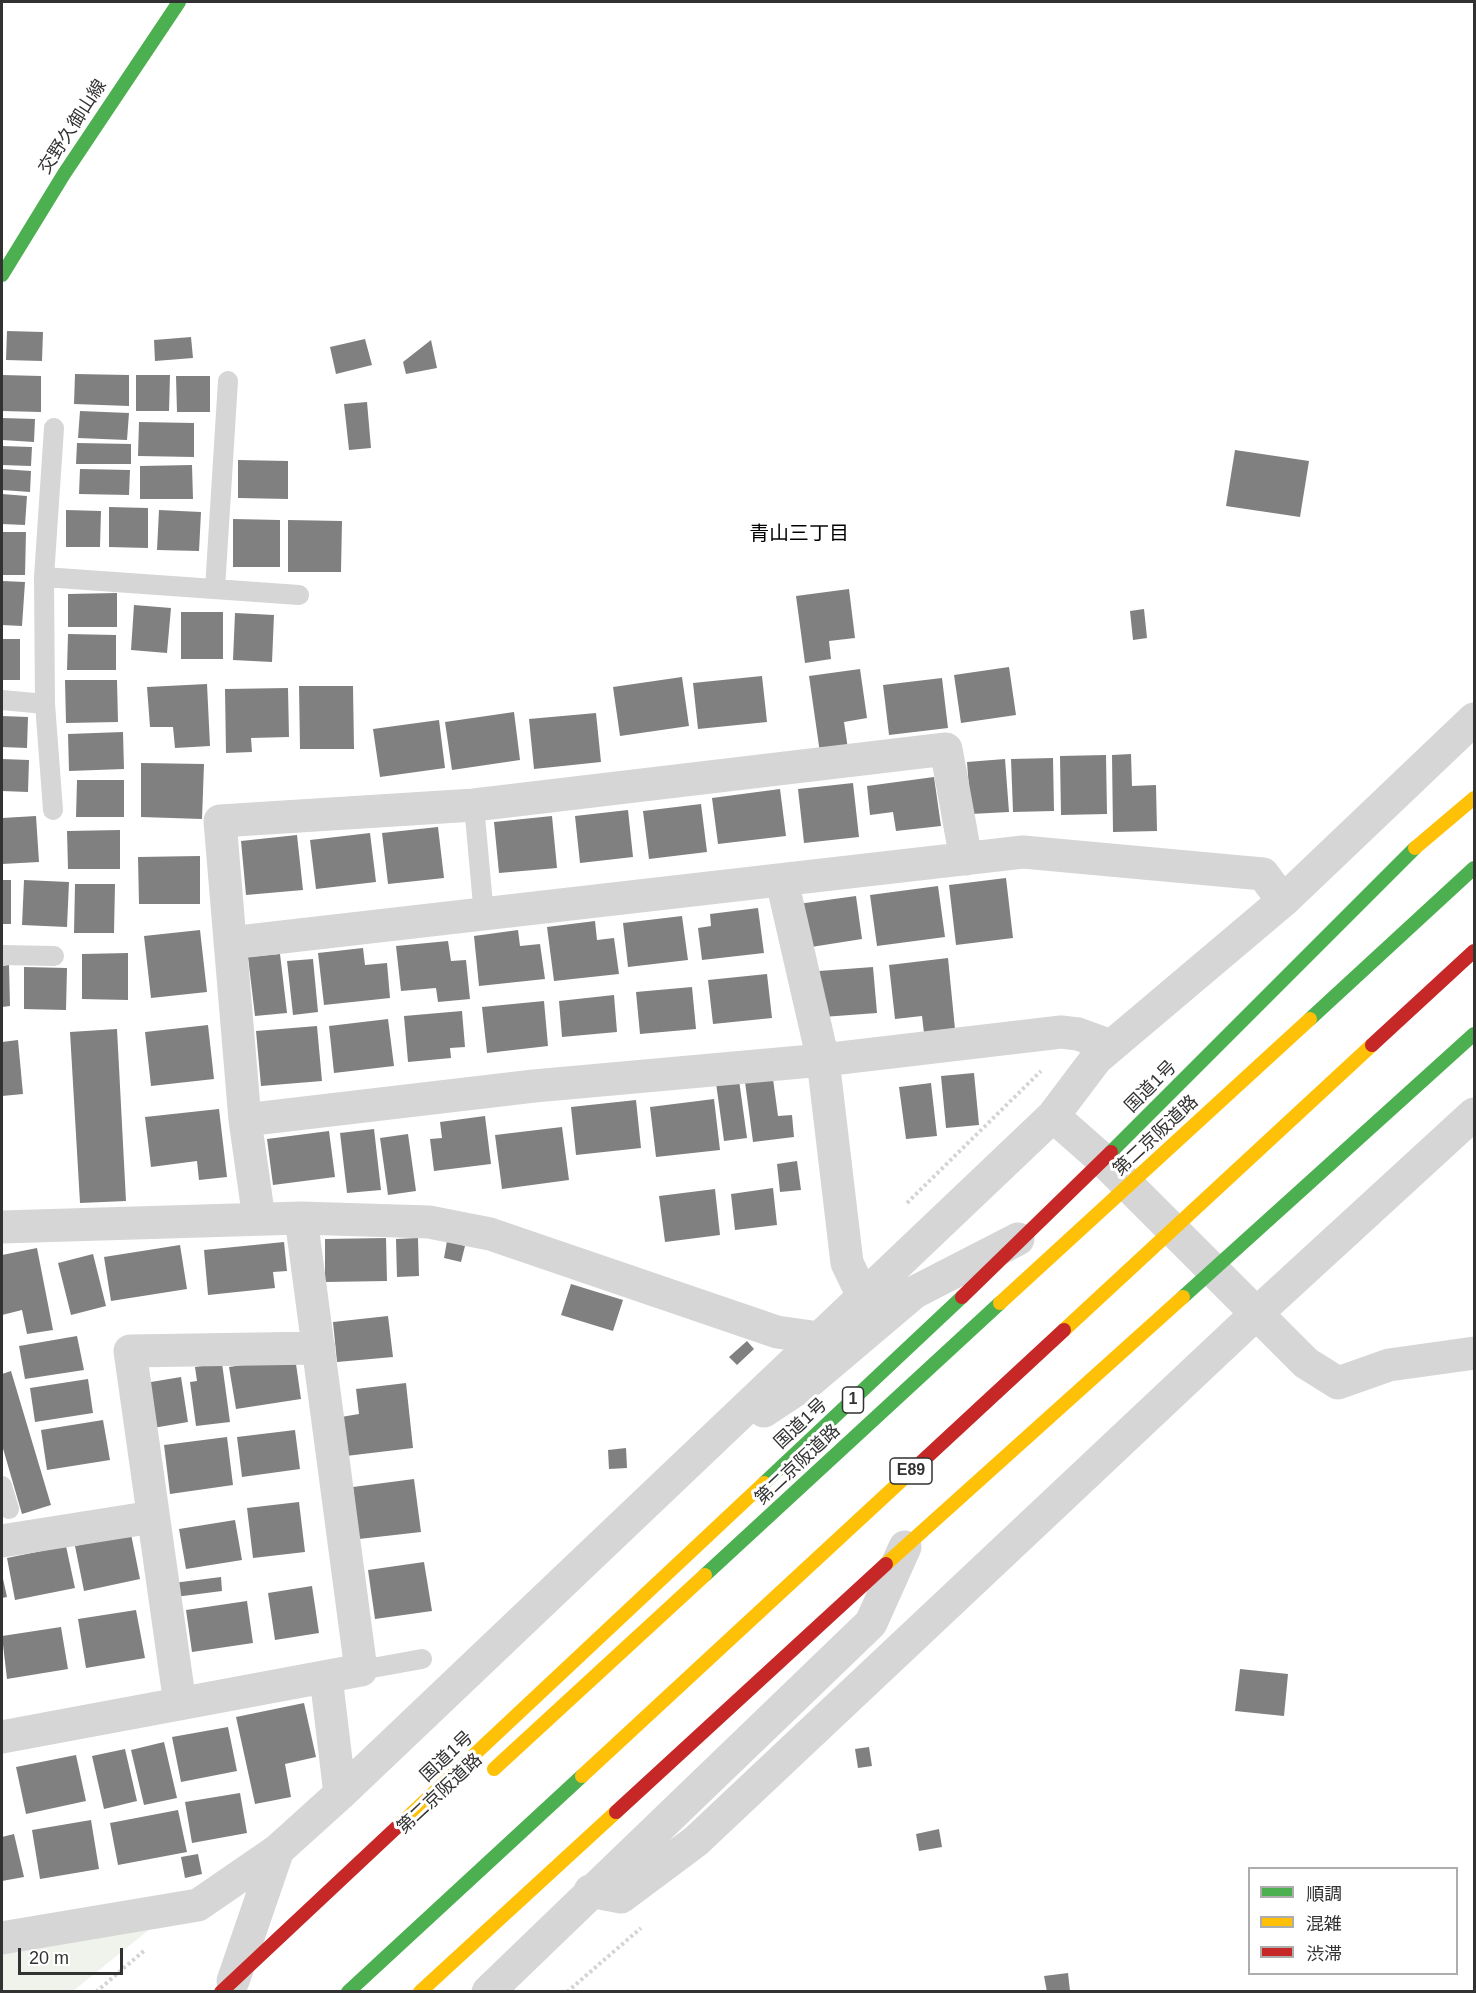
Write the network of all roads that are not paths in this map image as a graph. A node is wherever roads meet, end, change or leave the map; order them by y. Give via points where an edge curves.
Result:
1 (179, 2) edge
2 (2, 275) edge
3 (228, 381) dead end
4 (54, 429) dead end
5 (44, 577) junction
6 (215, 589) junction
7 (299, 595) dead end
8 (2, 700) edge
9 (45, 704) junction
10 (1474, 719) edge
11 (1474, 798) edge
12 (474, 805) junction
13 (53, 810) dead end
14 (966, 859) junction
15 (1474, 867) edge
16 (782, 881) junction
17 (1283, 900) junction
18 (483, 916) junction
19 (230, 943) junction
20 (1474, 951) edge
21 (2, 955) edge
22 (54, 956) dead end
23 (1474, 1034) edge
24 (1111, 1046) junction
25 (823, 1060) junction
26 (1474, 1114) edge
27 (1053, 1116) junction
28 (245, 1120) junction
29 (1103, 1160) junction
30 (301, 1218) junction
31 (259, 1219) junction
32 (2, 1227) edge
33 (1031, 1232) junction
34 (1214, 1269) junction
35 (863, 1296) junction
36 (1256, 1314) junction
37 (819, 1338) junction
38 (319, 1348) junction
39 (1474, 1353) edge
40 (692, 1459) junction
41 (2, 1486) edge
42 (9, 1509) dead end
43 (153, 1517) junction
44 (2, 1541) edge
45 (905, 1547) junction
46 (422, 1659) dead end
47 (361, 1670) junction
48 (326, 1677) junction
49 (180, 1704) junction
50 (2, 1737) edge
51 (483, 1779) dead end
52 (340, 1794) junction
53 (278, 1850) junction
54 (590, 1891) junction
55 (2, 1938) edge
56 (227, 1986) edge
57 (348, 1992) edge
58 (420, 1992) edge
59 (488, 1992) edge

1 - 2 main road, 交野久御山線 via 63,174
3 - 6 lane
4 - 5 lane
5 - 6 lane
5 - 9 lane
6 - 7 lane
8 - 9 lane
9 - 13 lane
10 - 17 street
11 - 29 main road, 国道1号 / 1 via 1404,858
12 - 14 street via 946,749
12 - 18 lane
12 - 19 street via 219,821
14 - 16 street
14 - 17 street via 1023,852 1263,874
15 - 51 main road, 第二京阪道路
16 - 18 street
16 - 25 street
17 - 24 street
18 - 19 street
19 - 28 street
20 - 57 main road, E89
21 - 22 lane
23 - 34 main road
24 - 25 street via 1061,1032
24 - 27 street via 1096,1059
25 - 28 street via 534,1086
25 - 35 street via 847,1263
26 - 36 street
27 - 29 street
27 - 35 street
28 - 31 street
29 - 33 main road, 国道1号 / 1
29 - 34 street
30 - 31 street
30 - 37 street via 429,1222 490,1234 777,1332
30 - 38 street
31 - 32 street
33 - 40 street via 915,1292 811,1380
33 - 56 main road, 国道1号 / 1
34 - 36 street
34 - 45 main road
35 - 37 street
36 - 39 street via 1306,1363 1338,1383 1389,1365
36 - 54 street via 696,1841 621,1897
37 - 40 street
38 - 43 street via 130,1351
38 - 47 street
40 - 52 street
41 - 42 lane
43 - 44 street
43 - 49 street
45 - 54 street via 871,1623
45 - 58 main road
46 - 47 lane
47 - 48 street
48 - 49 street
48 - 52 street
49 - 50 street
52 - 53 street
53 - 55 street via 198,1905
53 - 56 street
54 - 59 street

